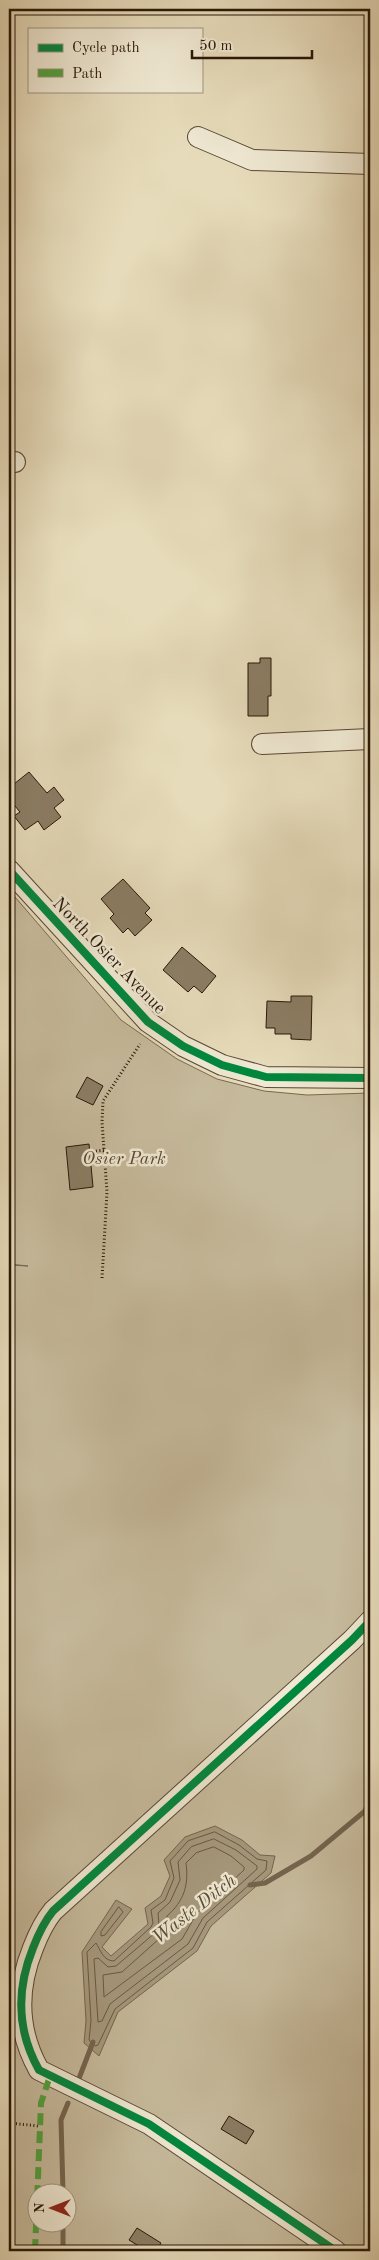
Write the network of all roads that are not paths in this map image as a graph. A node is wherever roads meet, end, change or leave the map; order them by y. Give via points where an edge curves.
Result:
1 (198, 137) dead end
2 (370, 164) edge
3 (370, 739) edge
4 (262, 744) dead end
5 (9, 870) edge
6 (370, 1078) edge
7 (370, 1621) edge
8 (336, 2251) edge

1 - 2 street via 252,160
3 - 4 street
5 - 6 street, North Osier Avenue via 148,1022 183,1046 222,1065 266,1077
7 - 8 street via 53,1911 28,1959 20,2008 23,2032 39,2070 149,2124

